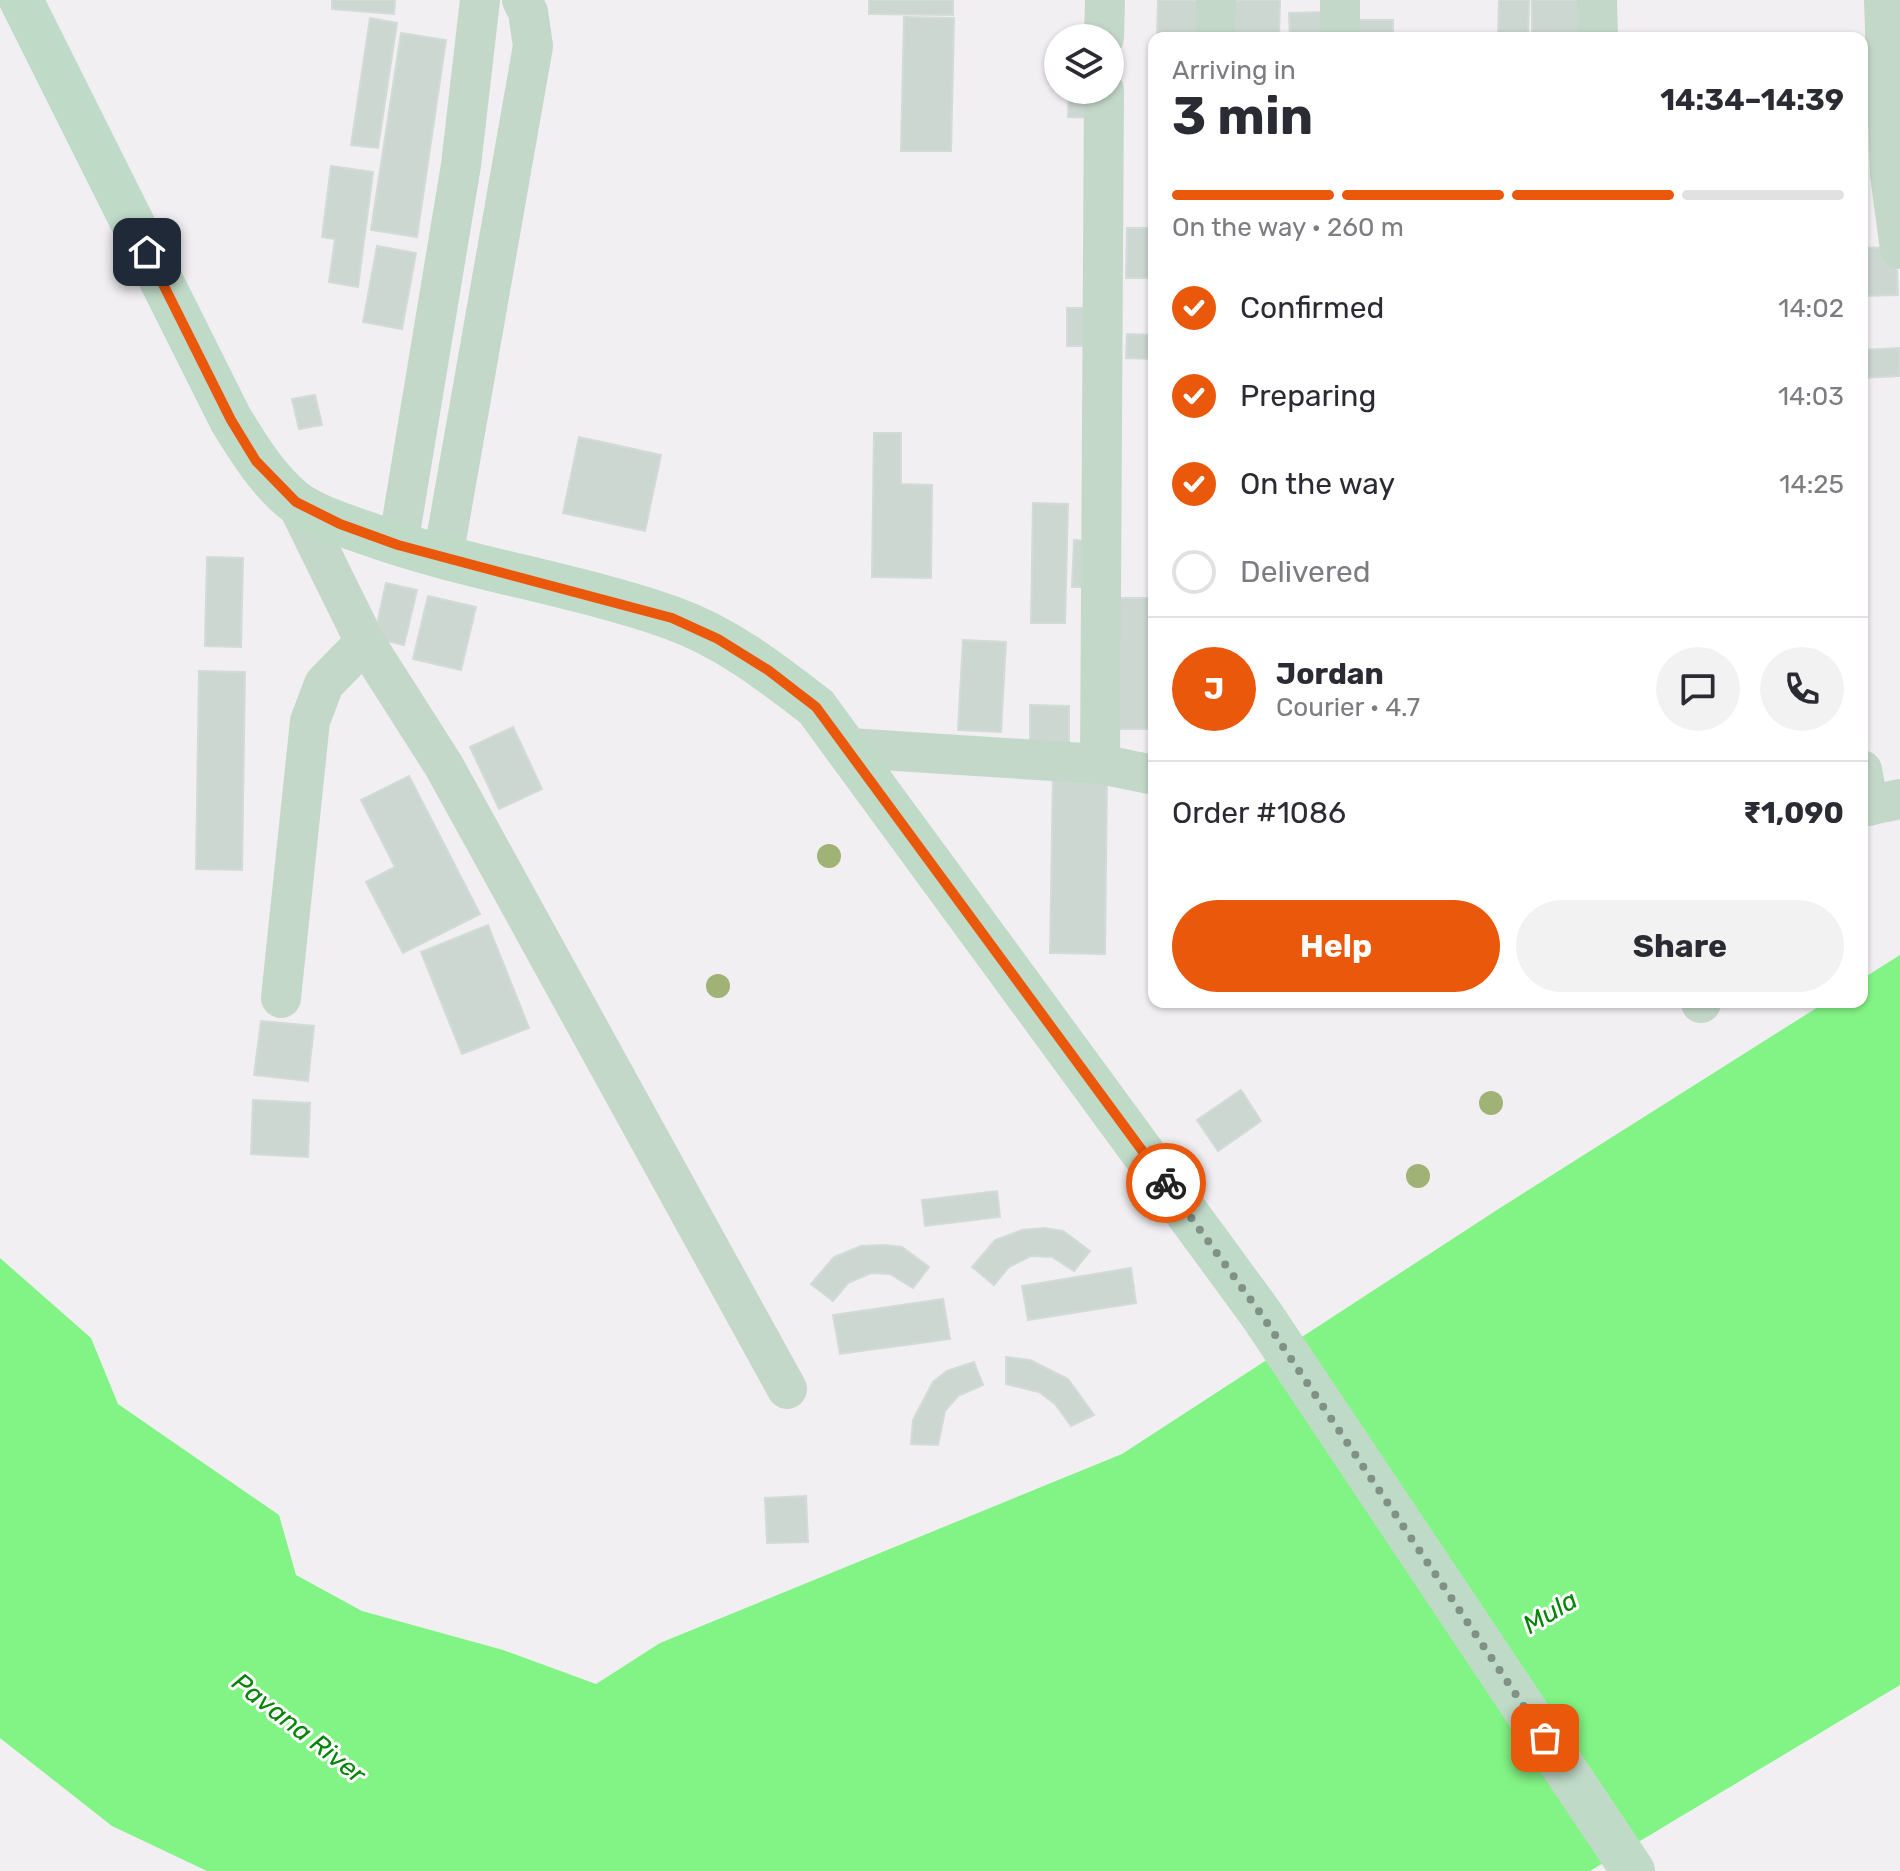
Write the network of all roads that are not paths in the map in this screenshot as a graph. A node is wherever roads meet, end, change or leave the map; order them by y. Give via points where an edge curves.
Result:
1 (21, 0) edge
2 (480, 0) edge
3 (1105, 0) edge
4 (1216, 0) edge
5 (1340, 0) edge
6 (1597, 0) edge
7 (1884, 0) edge
8 (533, 4) edge
9 (1104, 24) edge
10 (1215, 32) edge
11 (1340, 32) edge
12 (1598, 32) edge
13 (1104, 104) edge
14 (1900, 249) edge
15 (296, 502) junction
16 (398, 545) junction
17 (443, 557) junction
18 (365, 642) junction
19 (849, 748) junction
20 (1100, 764) junction
21 (1148, 774) edge
22 (281, 998) dead end
23 (787, 1389) dead end
24 (1633, 1871) edge

1 - 15 street via 231,420 256,461
2 - 16 street via 461,165
3 - 9 street
4 - 10 street
5 - 11 street
6 - 12 street
7 - 14 street via 1890,175
8 - 17 street via 533,46
13 - 20 street
15 - 16 street
15 - 18 street
16 - 17 street
17 - 19 street via 672,618 718,639 816,707
18 - 22 street via 324,684 310,721
18 - 23 street via 444,766
19 - 20 street
19 - 24 street via 1261,1314
20 - 21 street

